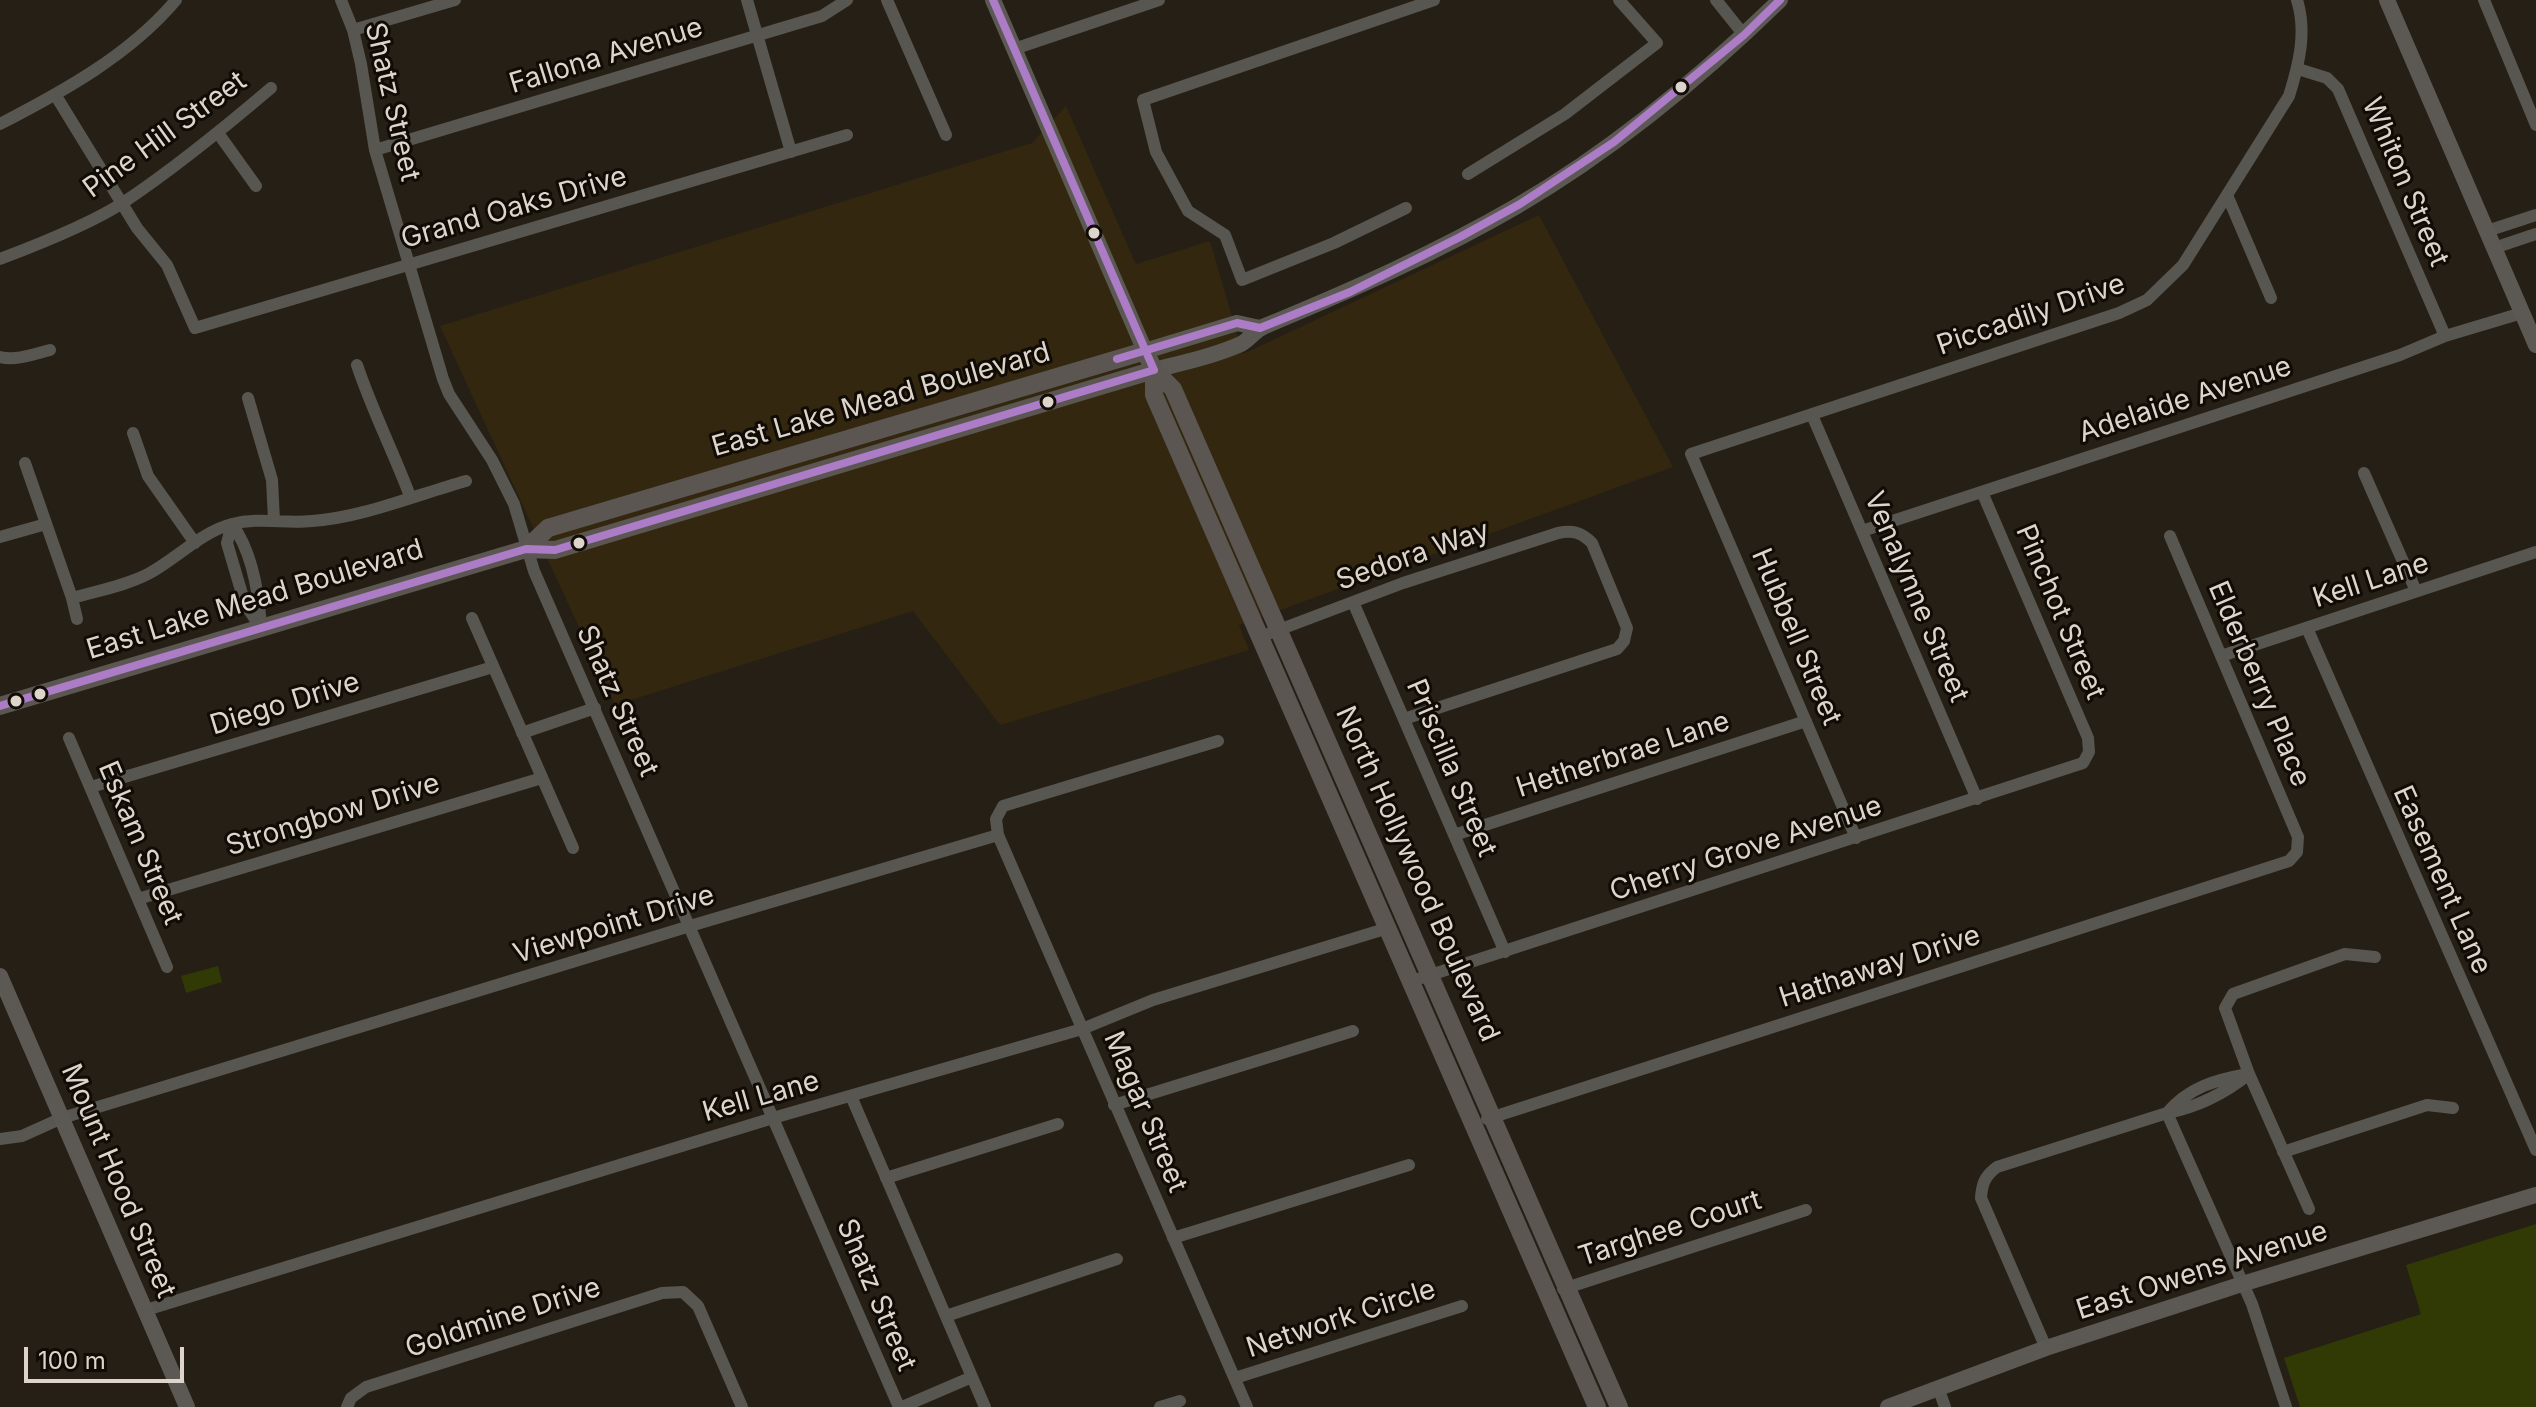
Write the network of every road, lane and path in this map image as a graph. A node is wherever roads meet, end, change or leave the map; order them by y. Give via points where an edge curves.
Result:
1 (176, 0) edge
2 (341, 0) edge
3 (455, 0) edge
4 (747, 0) edge
5 (847, 0) edge
6 (887, 0) edge
7 (993, 0) edge
8 (1159, 0) edge
9 (1434, 0) edge
10 (1619, 0) edge
11 (1716, 0) edge
12 (1780, 0) edge
13 (2297, 0) edge
14 (2387, 0) edge
15 (2484, 0) edge
16 (353, 30) junction
17 (759, 35) junction
18 (1744, 35) junction
19 (1014, 49) junction
20 (2298, 69) junction
21 (271, 88) dead end
22 (56, 96) junction
23 (0, 124) edge
24 (2536, 125) edge
25 (218, 133) junction
26 (847, 135) dead end
27 (946, 135) dead end
28 (375, 150) junction
29 (791, 152) junction
30 (1468, 174) dead end
31 (256, 186) dead end
32 (2227, 195) junction
33 (121, 204) junction
34 (1406, 208) dead end
35 (2536, 215) edge
36 (2487, 231) junction
37 (2536, 234) edge
38 (2494, 248) junction
39 (0, 259) edge
40 (409, 264) junction
41 (2271, 298) dead end
42 (2522, 313) junction
43 (1260, 328) junction
44 (2445, 336) junction
45 (2536, 345) edge
46 (50, 350) dead end
47 (1145, 351) junction
48 (0, 357) edge
49 (357, 365) dead end
50 (1154, 370) junction
51 (248, 398) dead end
52 (956, 407) junction
53 (1812, 415) junction
54 (133, 433) dead end
55 (807, 451) junction
56 (876, 453) junction
57 (1691, 454) joint
58 (25, 463) dead end
59 (2364, 473) dead end
60 (466, 481) dead end
61 (768, 486) junction
62 (1982, 492) junction
63 (410, 496) junction
64 (1227, 512) junction
65 (274, 520) junction
66 (1208, 520) junction
67 (46, 524) junction
68 (232, 524) junction
69 (1862, 531) junction
70 (2170, 536) dead end
71 (0, 537) edge
72 (195, 543) junction
73 (526, 549) junction
74 (2536, 552) edge
75 (2416, 591) junction
76 (72, 598) junction
77 (1353, 602) junction
78 (472, 618) dead end
79 (77, 619) dead end
80 (261, 628) junction
81 (2307, 628) junction
82 (1279, 630) junction
83 (1260, 637) junction
84 (2221, 656) junction
85 (493, 667) junction
86 (0, 706) edge
87 (595, 708) junction
88 (1404, 719) junction
89 (1806, 721) junction
90 (522, 733) junction
91 (69, 738) dead end
92 (1218, 741) dead end
93 (2089, 752) joint
94 (542, 778) junction
95 (91, 787) junction
96 (1977, 799) junction
97 (998, 835) junction
98 (1454, 835) junction
99 (1856, 838) junction
100 (573, 848) dead end
101 (2297, 852) joint
102 (138, 899) junction
103 (690, 926) junction
104 (1388, 928) junction
105 (1505, 952) junction
106 (2375, 957) dead end
107 (167, 967) dead end
108 (0, 976) edge
109 (1431, 976) junction
110 (1412, 981) junction
111 (1082, 1029) junction
112 (1353, 1031) dead end
113 (2249, 1074) junction
114 (851, 1096) junction
115 (1114, 1105) junction
116 (2453, 1108) dead end
117 (2167, 1113) junction
118 (1493, 1117) junction
119 (62, 1118) junction
120 (773, 1118) junction
121 (1474, 1123) junction
122 (1058, 1124) dead end
123 (0, 1139) edge
124 (2536, 1150) edge
125 (2283, 1152) junction
126 (1409, 1165) dead end
127 (886, 1178) junction
128 (2536, 1195) edge
129 (2309, 1209) dead end
130 (1806, 1210) dead end
131 (1173, 1238) junction
132 (1117, 1259) dead end
133 (2242, 1284) junction
134 (1567, 1288) junction
135 (1548, 1294) junction
136 (1462, 1306) dead end
137 (146, 1310) junction
138 (946, 1316) junction
139 (2046, 1348) junction
140 (972, 1377) junction
141 (1235, 1378) junction
142 (1939, 1390) junction
143 (1180, 1401) dead end
144 (348, 1406) edge
145 (187, 1407) edge
146 (742, 1407) edge
147 (900, 1407) edge
148 (985, 1407) edge
149 (1160, 1407) edge
150 (1247, 1407) edge
151 (1597, 1407) edge
152 (1619, 1407) edge
153 (1888, 1407) edge
154 (1945, 1407) edge
155 (2286, 1407) edge

1 - 22 street via 131,42
2 - 16 street, Shatz Street
3 - 16 street
4 - 17 street
5 - 17 street, Fallona Avenue via 822,16
6 - 27 street
7 - 19 street, North Hollywood Boulevard
8 - 19 street
9 - 34 street via 1143,100 1156,152 1188,211 1225,235 1242,280
10 - 30 street via 1657,43 1565,114
11 - 18 street
12 - 18 street, East Lake Mead Boulevard
13 - 20 street, Piccadily Drive via 2303,30
14 - 36 street
15 - 24 street
16 - 28 street, Shatz Street
17 - 28 street, Fallona Avenue
17 - 29 street
18 - 43 street, East Lake Mead Boulevard via 1614,142 1520,204 1402,267
19 - 47 street, North Hollywood Boulevard
20 - 32 street, Piccadily Drive via 2289,96
20 - 44 street, Whiton Street via 2327,78 2338,89
21 - 25 street, Pine Hill Street
22 - 23 street
22 - 33 street
25 - 31 street
25 - 33 street, Pine Hill Street
26 - 29 street, Grand Oaks Drive
28 - 40 street, Shatz Street
29 - 40 street, Grand Oaks Drive
32 - 41 street
32 - 53 street, Piccadily Drive via 2183,265 2147,300
33 - 39 street, Pine Hill Street
33 - 40 street, Grand Oaks Drive via 167,265 195,328
35 - 36 street
36 - 38 street
37 - 38 street
38 - 42 street
40 - 73 street, Shatz Street via 449,394 514,504
42 - 44 street, Adelaide Avenue
42 - 45 street
43 - 47 street, East Lake Mead Boulevard via 1237,323
43 - 50 street, East Lake Mead Boulevard via 1243,343
44 - 62 street, Adelaide Avenue
46 - 48 street
47 - 50 main road, North Hollywood Boulevard
47 - 52 main road, East Lake Mead Boulevard
49 - 63 street
50 - 56 main road, East Lake Mead Boulevard
50 - 64 main road, North Hollywood Boulevard via 1172,387
50 - 66 main road, North Hollywood Boulevard via 1154,395
51 - 65 street via 272,480
52 - 55 main road, East Lake Mead Boulevard
52 - 56 main road via 940,424 884,443
53 - 57 street, Piccadily Drive
53 - 69 street, Venalynne Street
54 - 72 street via 148,476
55 - 61 main road via 802,462 770,477
55 - 73 main road, East Lake Mead Boulevard via 548,528
56 - 61 main road, East Lake Mead Boulevard
57 - 89 street, Hubbell Street
58 - 67 street
59 - 75 street
60 - 63 street
61 - 73 main road, East Lake Mead Boulevard via 555,550
62 - 69 street, Adelaide Avenue
62 - 93 street, Pinchot Street via 2088,738
63 - 65 street via 310,522
64 - 66 main road
64 - 82 main road, North Hollywood Boulevard
65 - 68 street
66 - 83 main road, North Hollywood Boulevard
67 - 71 street
67 - 76 street
68 - 72 street
68 - 80 street via 243,540 260,600
69 - 96 street, Venalynne Street
70 - 84 street, Elderberry Place
72 - 76 street via 143,576
73 - 80 main road, East Lake Mead Boulevard
73 - 87 street, Shatz Street
74 - 75 street, Kell Lane
75 - 81 street, Kell Lane
76 - 79 street
77 - 82 street, Sedora Way
77 - 88 street, Priscilla Street
77 - 88 street, Sedora Way via 1558,533 1571,530 1592,543 1627,628 1617,649
78 - 85 street
80 - 86 main road, East Lake Mead Boulevard
81 - 84 street, Kell Lane
81 - 124 street, Easement Lane
82 - 83 street, Sedora Way
82 - 109 main road, North Hollywood Boulevard
83 - 104 main road, North Hollywood Boulevard
84 - 101 street, Elderberry Place via 2298,837
85 - 90 street
85 - 95 street, Diego Drive
87 - 90 street
87 - 103 street, Shatz Street
88 - 98 street, Priscilla Street
89 - 98 street, Hetherbrae Lane
89 - 99 street, Hubbell Street
90 - 94 street
91 - 95 street, Eskam Street
92 - 97 street via 1003,806 996,819
93 - 96 street, Cherry Grove Avenue via 2083,763
94 - 100 street
94 - 102 street, Strongbow Drive
95 - 102 street, Eskam Street
96 - 99 street, Cherry Grove Avenue
97 - 103 street, Viewpoint Drive
97 - 111 street, Magar Street
98 - 105 street, Priscilla Street
99 - 105 street, Cherry Grove Avenue
101 - 118 street, Hathaway Drive via 2289,861
102 - 107 street, Eskam Street
103 - 119 street, Viewpoint Drive
103 - 120 street, Shatz Street
104 - 110 main road, North Hollywood Boulevard
104 - 111 street, Kell Lane via 1153,1000
105 - 109 street, Cherry Grove Avenue
106 - 113 street via 2345,954 2233,994 2225,1008
108 - 119 street, Mount Hood Street
109 - 110 street, Cherry Grove Avenue
109 - 118 main road, North Hollywood Boulevard
110 - 121 main road, North Hollywood Boulevard
111 - 114 street, Kell Lane
111 - 115 street, Magar Street
112 - 115 street
113 - 117 street via 2226,1092
113 - 125 street
114 - 120 street, Kell Lane
114 - 127 street
115 - 131 street, Magar Street
116 - 125 street via 2427,1105
117 - 133 street
117 - 139 street via 1997,1167 1982,1184 1981,1198
118 - 121 street, Hathaway Drive
118 - 134 main road, North Hollywood Boulevard
119 - 123 street, Viewpoint Drive via 22,1136
119 - 137 street, Mount Hood Street
120 - 137 street, Kell Lane
120 - 147 street, Shatz Street
121 - 135 main road, North Hollywood Boulevard
122 - 127 street
125 - 129 street
126 - 131 street
127 - 138 street
128 - 133 street, East Owens Avenue
130 - 134 street, Targhee Court
131 - 141 street, Magar Street
132 - 138 street
133 - 139 street, East Owens Avenue
133 - 155 street
134 - 135 street, Targhee Court
134 - 152 main road, North Hollywood Boulevard
135 - 151 main road, North Hollywood Boulevard
136 - 141 street, Network Circle
137 - 145 street, Mount Hood Street
138 - 140 street
139 - 142 street, East Owens Avenue
140 - 147 street
140 - 148 street
141 - 150 street, Magar Street
142 - 153 street, East Owens Avenue
142 - 154 street
143 - 149 street
144 - 146 street, Goldmine Drive via 366,1387 662,1293 683,1292 698,1306

